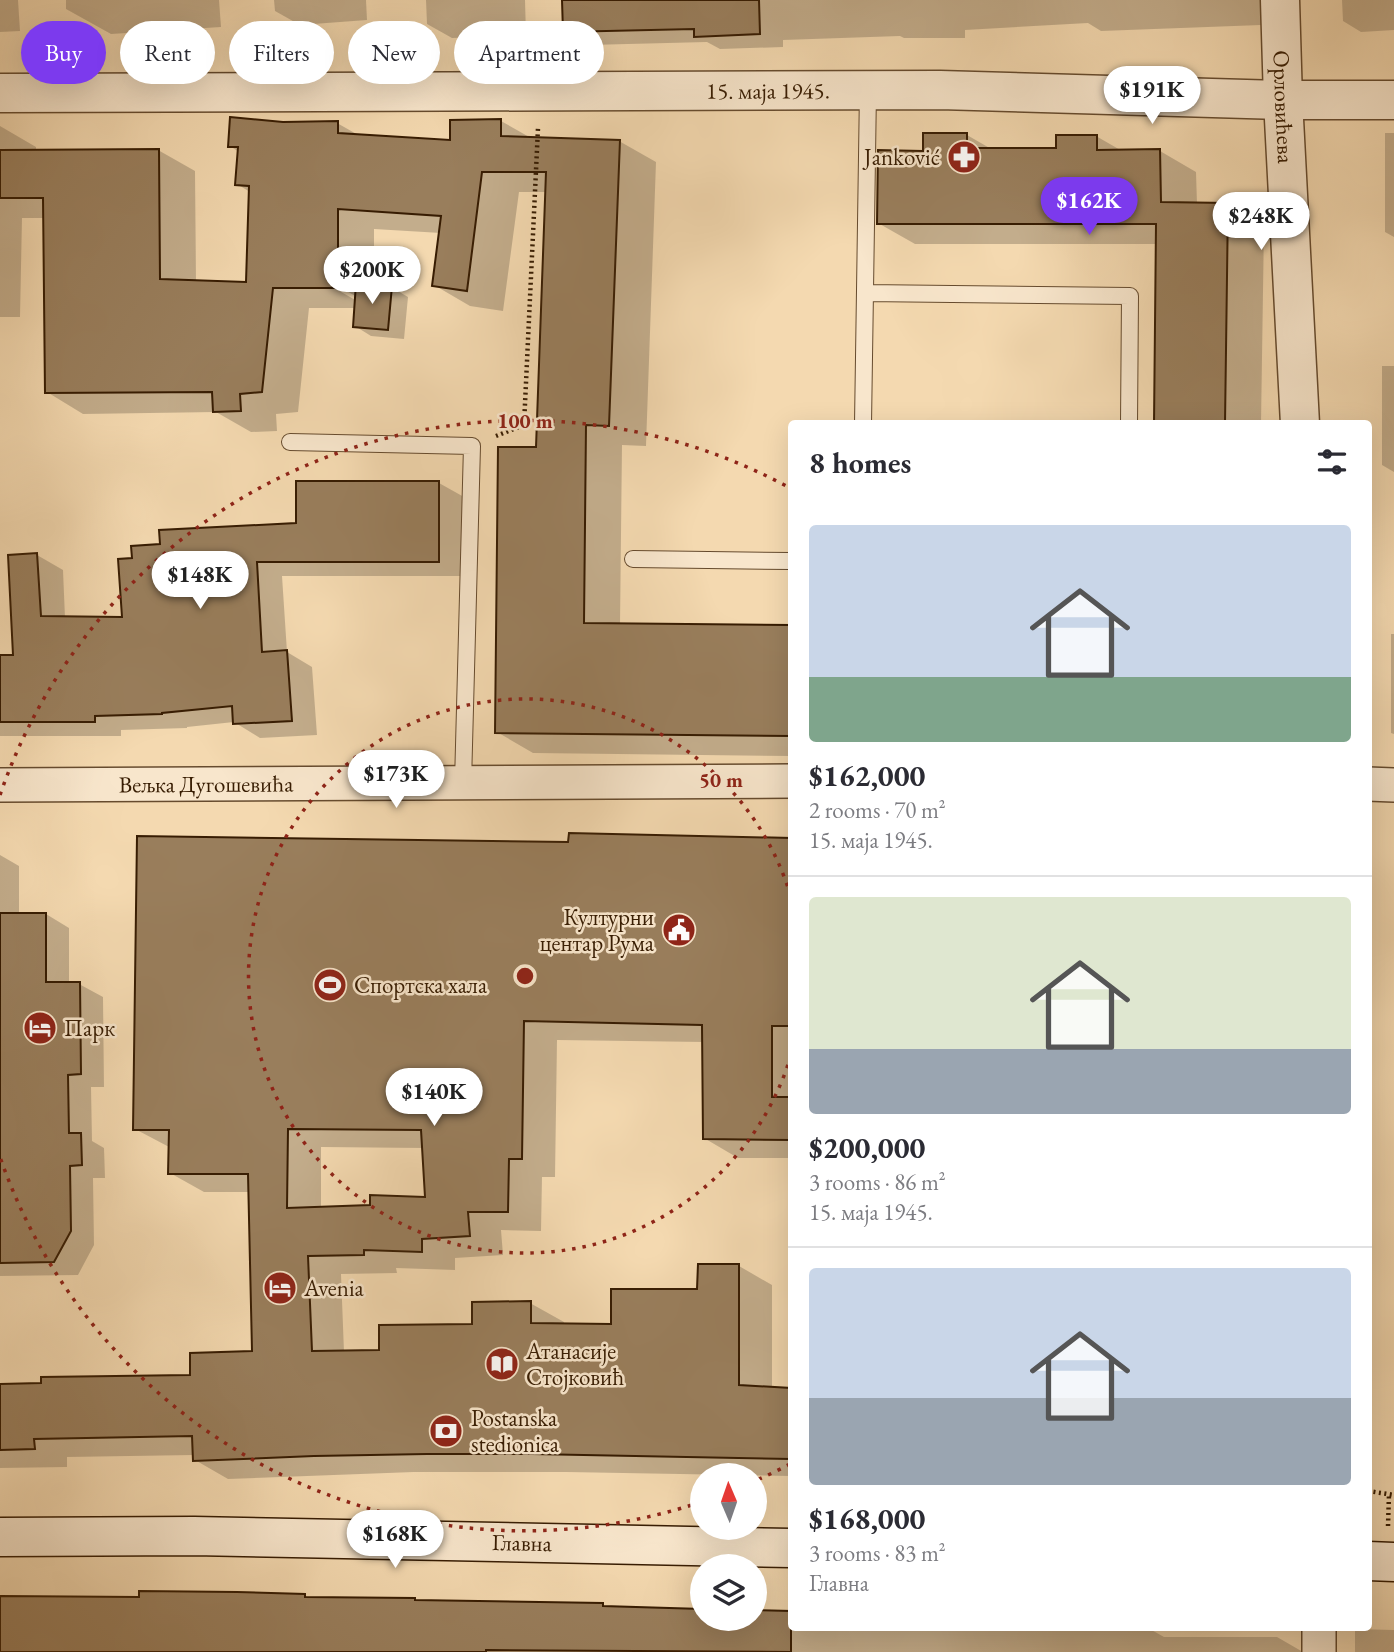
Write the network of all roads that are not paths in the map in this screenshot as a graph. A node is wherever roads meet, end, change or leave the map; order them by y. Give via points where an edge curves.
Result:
1 (1280, 0) edge
2 (868, 90) junction
3 (0, 93) edge
4 (1283, 100) junction
5 (1394, 100) edge
6 (865, 293) junction
7 (863, 420) edge
8 (1129, 420) edge
9 (1300, 420) edge
10 (290, 442) dead end
11 (632, 559) dead end
12 (788, 561) edge
13 (788, 781) edge
14 (463, 783) junction
15 (1372, 784) edge
16 (0, 785) edge
17 (1394, 785) edge
18 (0, 1537) edge
19 (788, 1548) edge
20 (1372, 1561) edge
21 (1394, 1562) edge
22 (1319, 1631) edge
23 (1319, 1652) edge

1 - 4 street, Орловићева
2 - 3 street, 15. маја 1945.
2 - 4 street, 15. маја 1945.
2 - 6 lane
4 - 5 street, 15. маја 1945.
4 - 9 street, Орловићева
6 - 7 lane
6 - 8 lane via 1130,296
10 - 14 lane via 472,446
11 - 12 lane
13 - 14 street, Вељка Дугошевића
14 - 16 street, Вељка Дугошевића
15 - 17 street
18 - 19 street, Главна
20 - 21 street
22 - 23 street

